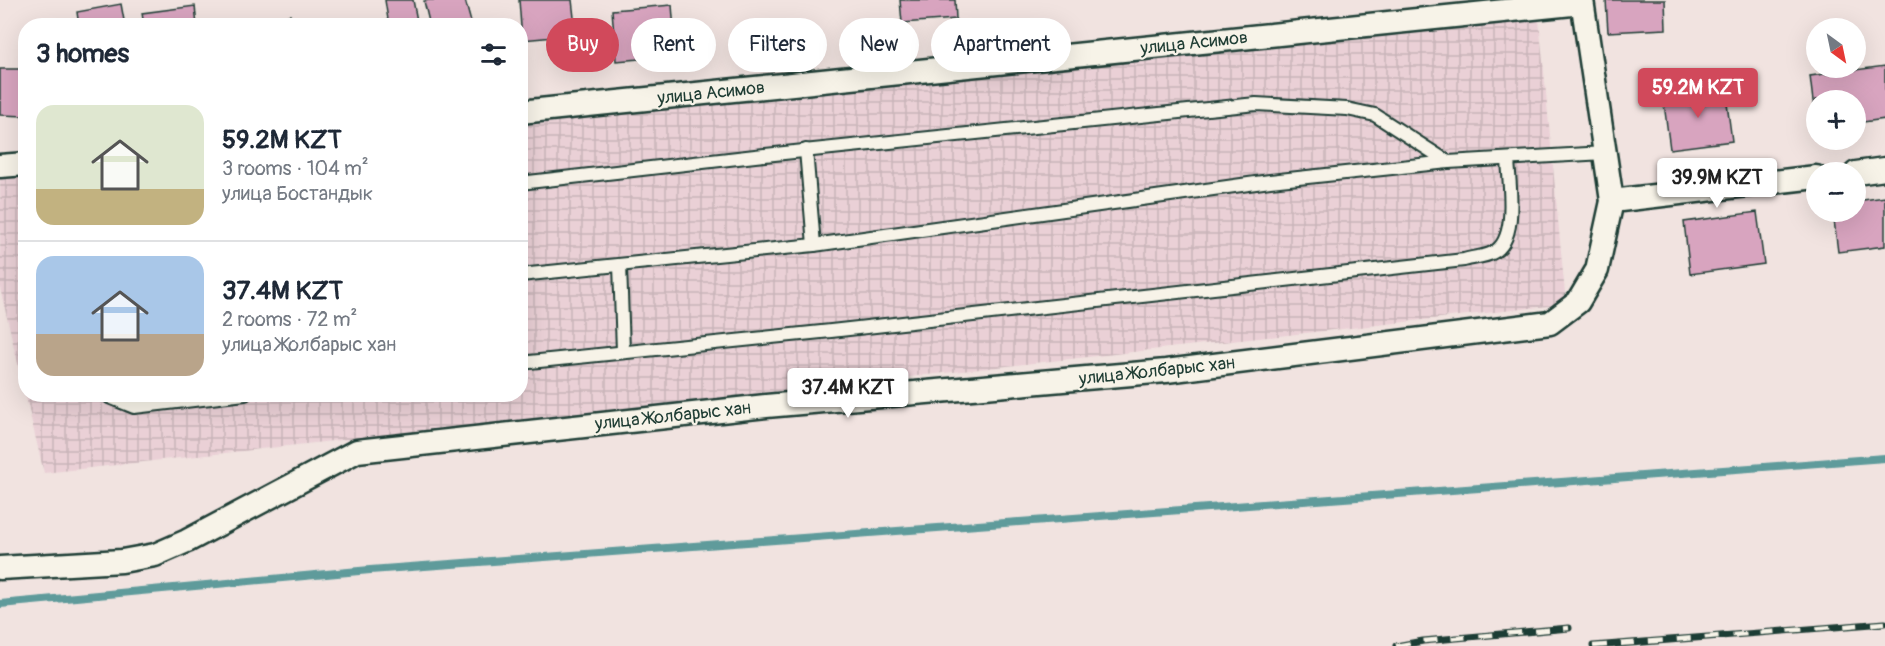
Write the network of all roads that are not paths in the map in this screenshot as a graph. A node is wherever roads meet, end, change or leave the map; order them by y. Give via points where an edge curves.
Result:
1 (1582, 1) edge
2 (528, 111) edge
3 (806, 150) junction
4 (1605, 153) junction
5 (1508, 159) junction
6 (1448, 162) junction
7 (18, 165) edge
8 (0, 166) edge
9 (1885, 169) edge
10 (1866, 171) edge
11 (1806, 178) edge
12 (528, 182) edge
13 (1612, 201) junction
14 (814, 244) junction
15 (620, 266) junction
16 (528, 274) edge
17 (623, 351) junction
18 (528, 362) edge
19 (122, 402) edge
20 (177, 402) edge
21 (0, 568) edge

1 - 2 street, улица Асимов
1 - 4 street
3 - 6 lane via 1256,104 1375,115
3 - 12 lane
3 - 14 lane
4 - 5 lane
4 - 13 street
5 - 6 lane
5 - 17 lane via 1508,238 1494,253 1464,260
6 - 14 lane via 1270,181
7 - 8 street
9 - 10 street
11 - 13 street
13 - 21 street, улица Жолбарыс хан via 1597,270 1578,302 1550,323 1166,371 766,406 357,451 156,555 122,561
14 - 15 lane
15 - 16 lane
15 - 17 lane
17 - 18 lane
19 - 20 lane via 135,407

